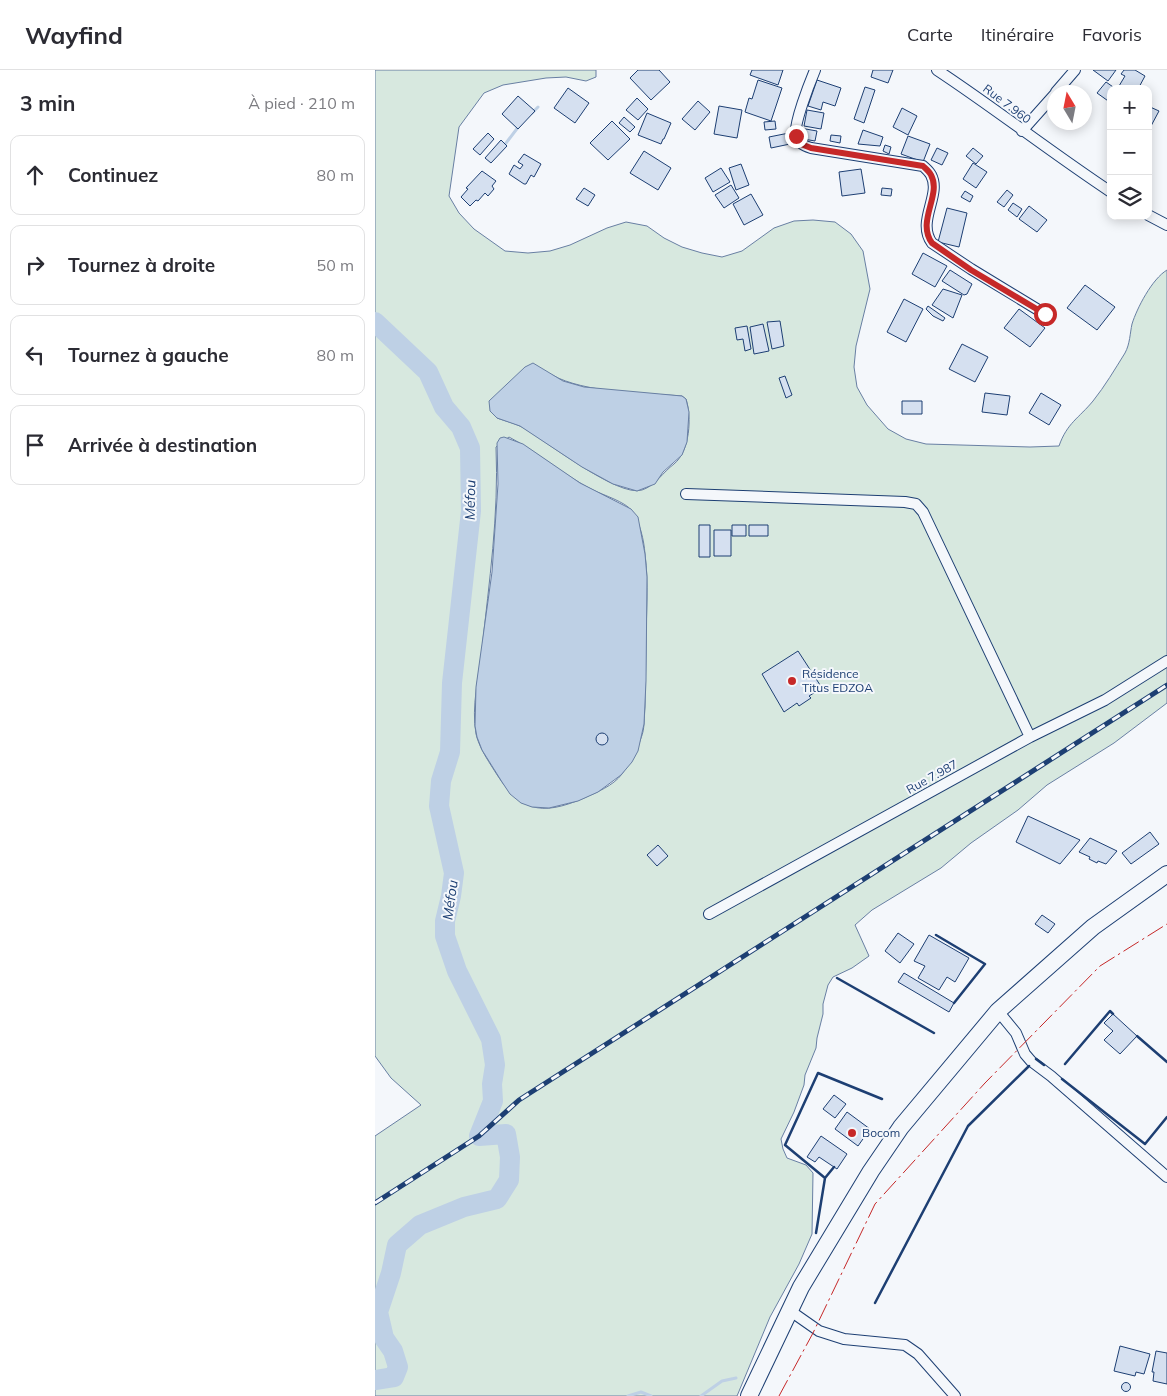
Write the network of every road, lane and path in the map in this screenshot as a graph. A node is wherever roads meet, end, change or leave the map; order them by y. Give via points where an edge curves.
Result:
1 (815, 70) edge
2 (937, 70) edge
3 (1075, 70) edge
4 (1062, 85) edge
5 (1047, 102) edge
6 (1022, 131) junction
7 (1107, 189) edge
8 (1152, 217) edge
9 (1167, 225) edge
10 (1045, 314) dead end
11 (686, 494) dead end
12 (1167, 661) edge
13 (1030, 737) junction
14 (1167, 874) edge
15 (709, 914) dead end
16 (998, 1010) junction
17 (1167, 1177) edge
18 (789, 1310) junction
19 (749, 1396) edge
20 (955, 1396) edge

1 - 10 street via 797,126 796,136 801,144 923,166 931,175 933,187 926,227 932,243
2 - 6 street, Rue 7.960 via 982,99
3 - 4 street
5 - 6 street
6 - 7 street, Rue 7.960
8 - 9 street
11 - 13 street via 916,504 923,512
12 - 13 street, Rue 7.987 via 1105,700
13 - 15 street, Rue 7.987
14 - 16 highway via 1093,927
16 - 17 street via 1016,1033 1031,1061
16 - 18 highway via 901,1127 829,1238
18 - 19 highway
18 - 20 street via 819,1331 844,1338 905,1345 918,1354

